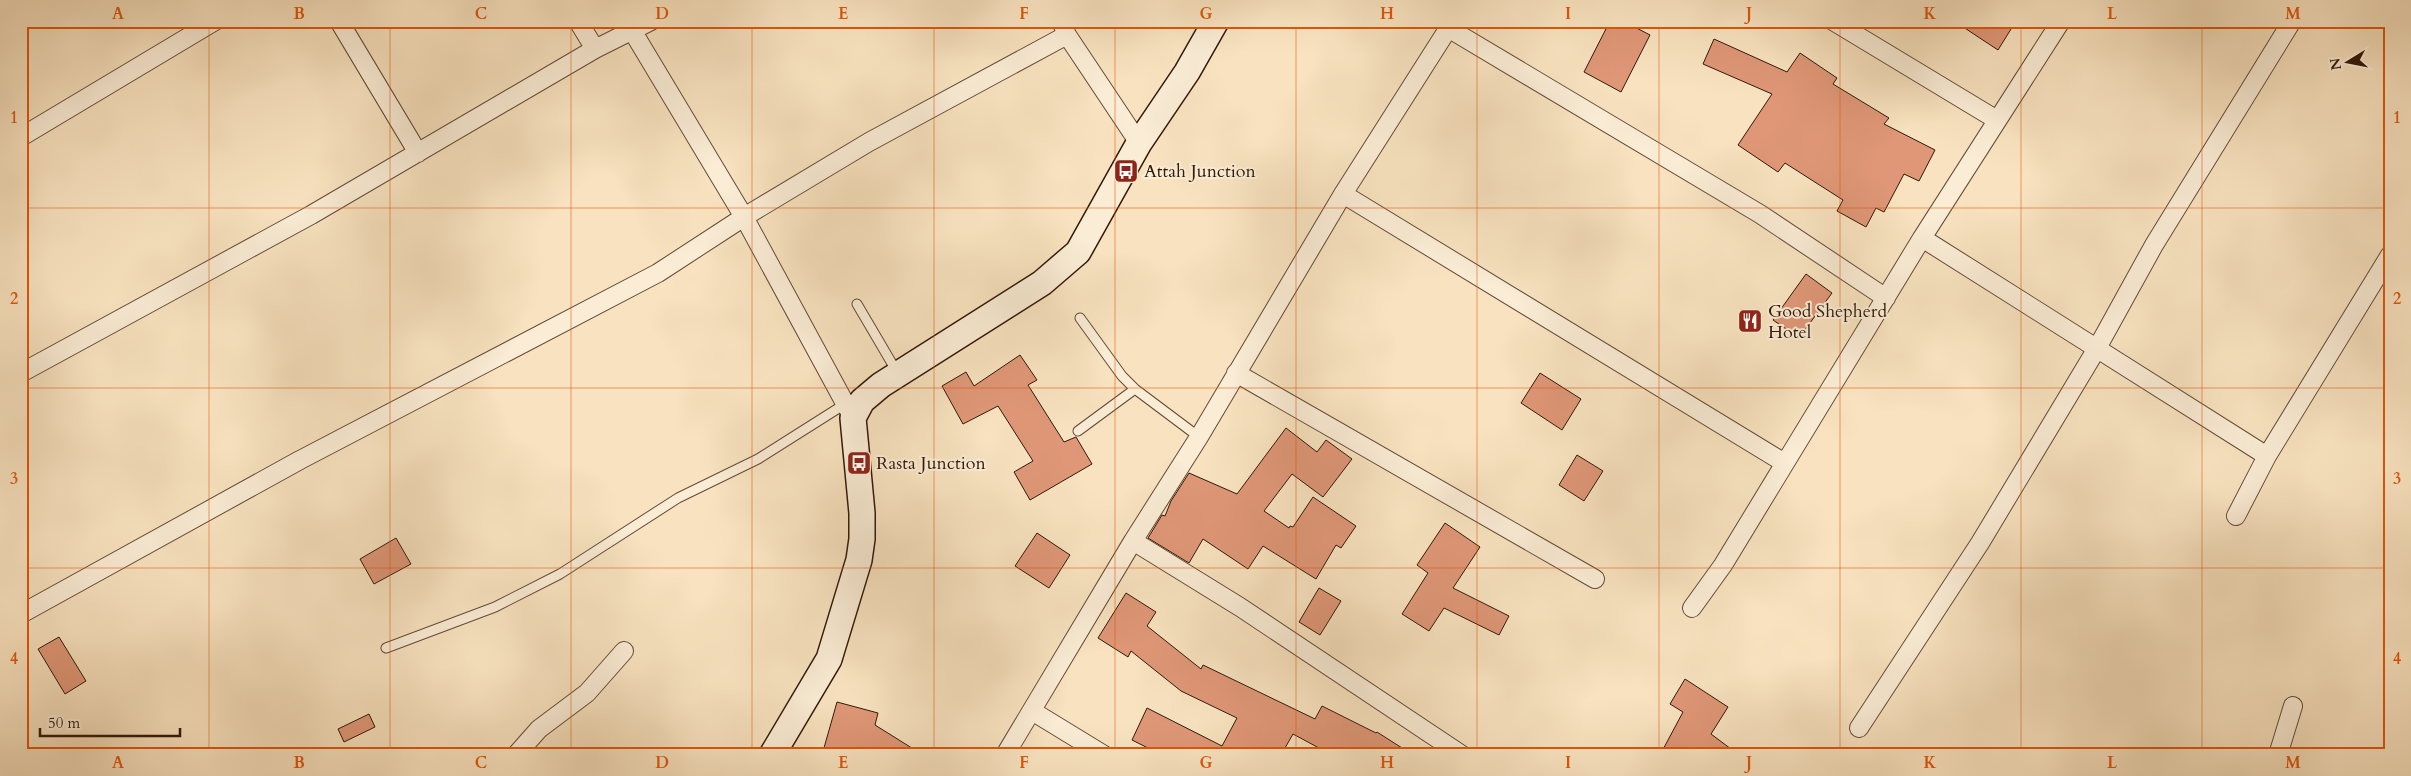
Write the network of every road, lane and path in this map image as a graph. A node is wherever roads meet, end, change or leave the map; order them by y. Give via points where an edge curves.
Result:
1 (216, 21) edge
2 (339, 21) edge
3 (578, 21) edge
4 (651, 21) edge
5 (1216, 21) edge
6 (1833, 21) edge
7 (2061, 21) edge
8 (2292, 21) edge
9 (1451, 24) edge
10 (1064, 28) edge
11 (632, 32) junction
12 (595, 49) junction
13 (1997, 120) junction
14 (21, 137) edge
15 (1139, 143) junction
16 (418, 153) junction
17 (1342, 194) junction
18 (744, 217) junction
19 (1922, 238) junction
20 (2390, 255) edge
21 (1886, 298) junction
22 (857, 304) dead end
23 (1080, 318) dead end
24 (2096, 350) junction
25 (21, 373) edge
26 (1236, 373) junction
27 (899, 374) junction
28 (1135, 389) junction
29 (849, 411) junction
30 (1078, 430) dead end
31 (1199, 437) junction
32 (2267, 456) junction
33 (1783, 462) junction
34 (2236, 516) dead end
35 (1133, 541) junction
36 (1594, 579) dead end
37 (1692, 608) dead end
38 (21, 614) edge
39 (386, 648) dead end
40 (624, 651) dead end
41 (2293, 706) dead end
42 (1032, 711) junction
43 (1859, 728) dead end
44 (516, 755) edge
45 (772, 755) edge
46 (1005, 755) edge
47 (1104, 755) edge
48 (1462, 755) edge
49 (2278, 755) edge

1 - 14 street
2 - 16 street
3 - 12 street
4 - 11 street
5 - 15 street
6 - 13 street
7 - 13 street
8 - 24 street via 2154,246
9 - 17 street
9 - 21 street via 1760,214
10 - 15 street
10 - 18 street
11 - 12 street
11 - 18 street
12 - 16 street
13 - 19 street
15 - 27 street via 1078,252 1042,283
16 - 25 street
17 - 26 street
17 - 33 street
18 - 29 street
18 - 38 street via 658,273 300,460
19 - 21 street
19 - 24 street
20 - 32 street
21 - 33 street
22 - 27 lane
23 - 28 lane
24 - 32 street
24 - 43 street via 1980,543
26 - 31 street
26 - 36 street
27 - 29 street
28 - 30 lane
28 - 31 lane
29 - 39 lane via 678,498 560,574 495,607
29 - 45 street via 862,513 859,560 829,659
31 - 35 street
32 - 34 street
33 - 37 street via 1723,565
35 - 42 street
35 - 48 street via 1248,612
40 - 44 street via 587,693 539,729
41 - 49 street
42 - 46 street
42 - 47 street

